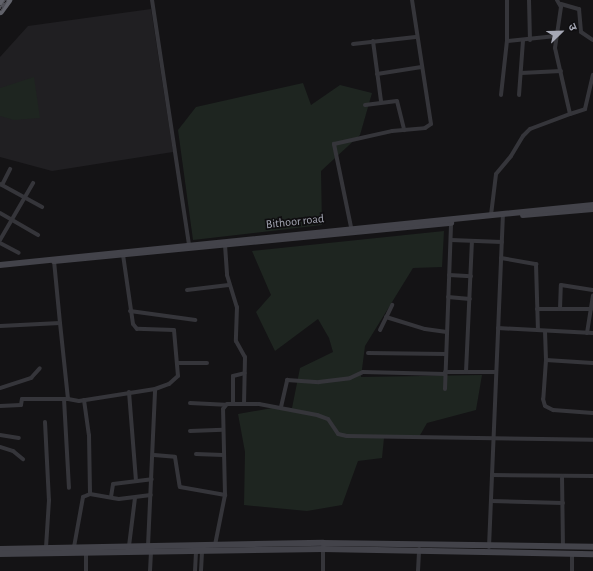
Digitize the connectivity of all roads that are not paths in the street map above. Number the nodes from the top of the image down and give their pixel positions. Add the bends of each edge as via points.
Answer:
1 (8, 0) edge
2 (152, 0) edge
3 (412, 0) edge
4 (507, 0) edge
5 (529, 0) edge
6 (557, 0) edge
7 (561, 4) junction
8 (0, 11) edge
9 (556, 36) junction
10 (416, 37) junction
11 (523, 40) junction
12 (530, 40) junction
13 (593, 40) edge
14 (507, 41) junction
15 (373, 42) junction
16 (353, 44) dead end
17 (421, 67) junction
18 (561, 71) junction
19 (521, 73) junction
20 (377, 74) junction
21 (593, 74) edge
22 (501, 95) dead end
23 (519, 95) dead end
24 (381, 101) junction
25 (365, 105) dead end
26 (570, 114) junction
27 (404, 130) junction
28 (10, 169) dead end
29 (34, 183) dead end
30 (1, 184) edge
31 (25, 198) junction
32 (593, 205) edge
33 (42, 207) dead end
34 (593, 209) edge
35 (0, 213) edge
36 (491, 215) junction
37 (503, 215) junction
38 (12, 220) junction
39 (451, 223) junction
40 (351, 228) junction
41 (38, 235) dead end
42 (451, 240) junction
43 (0, 241) edge
44 (472, 241) junction
45 (502, 242) junction
46 (189, 244) junction
47 (225, 245) junction
48 (19, 253) dead end
49 (123, 255) junction
50 (501, 258) junction
51 (52, 261) junction
52 (0, 265) edge
53 (449, 275) junction
54 (471, 276) junction
55 (229, 285) junction
56 (187, 290) dead end
57 (593, 290) edge
58 (593, 295) edge
59 (448, 297) junction
60 (470, 299) junction
61 (392, 305) dead end
62 (537, 309) junction
63 (560, 309) junction
64 (591, 309) junction
65 (130, 311) junction
66 (386, 317) junction
67 (195, 320) dead end
68 (60, 323) junction
69 (0, 326) edge
70 (498, 328) junction
71 (380, 330) dead end
72 (538, 330) junction
73 (545, 331) junction
74 (447, 332) junction
75 (587, 333) junction
76 (593, 333) edge
77 (368, 353) dead end
78 (446, 354) junction
79 (546, 360) junction
80 (593, 362) edge
81 (178, 363) junction
82 (207, 363) dead end
83 (40, 368) dead end
84 (466, 372) junction
85 (496, 372) junction
86 (245, 373) junction
87 (445, 373) junction
88 (0, 388) edge
89 (155, 389) junction
90 (445, 389) dead end
91 (129, 392) junction
92 (66, 399) junction
93 (84, 400) junction
94 (190, 403) dead end
95 (233, 403) junction
96 (244, 403) junction
97 (225, 405) junction
98 (0, 406) edge
99 (281, 407) junction
100 (593, 413) edge
101 (45, 422) dead end
102 (223, 430) junction
103 (190, 431) dead end
104 (0, 435) edge
105 (19, 438) dead end
106 (494, 439) junction
107 (593, 440) edge
108 (0, 446) edge
109 (196, 454) dead end
110 (154, 455) junction
111 (223, 455) junction
112 (23, 459) dead end
113 (492, 475) junction
114 (562, 476) junction
115 (593, 476) edge
116 (152, 479) junction
117 (136, 482) junction
118 (69, 488) dead end
119 (90, 494) junction
120 (151, 495) junction
121 (225, 495) junction
122 (111, 497) junction
123 (135, 498) junction
124 (491, 501) junction
125 (563, 503) junction
126 (420, 544) junction
127 (199, 545) junction
128 (215, 545) junction
129 (129, 546) junction
130 (323, 546) junction
131 (74, 547) junction
132 (563, 547) junction
133 (593, 547) edge
134 (46, 548) junction
135 (489, 548) junction
136 (0, 549) edge
137 (150, 549) junction
138 (86, 550) junction
139 (419, 551) junction
140 (199, 552) junction
141 (572, 553) junction
142 (0, 554) edge
143 (593, 554) edge
144 (86, 571) edge
145 (150, 571) edge
146 (195, 571) edge
147 (201, 571) edge
148 (323, 571) edge
149 (418, 571) edge
150 (572, 571) edge

1 - 8 highway
2 - 46 street
3 - 10 street
4 - 14 street
5 - 12 street
6 - 7 street
7 - 9 street
7 - 13 street via 579,9 580,32
9 - 12 street
9 - 18 street via 555,48
10 - 15 street
10 - 17 street
11 - 12 street
11 - 14 street
11 - 19 street
14 - 22 street
15 - 16 street
15 - 20 street
17 - 20 street
17 - 27 street via 431,124 425,128
18 - 19 street
18 - 26 street
19 - 23 street
20 - 24 street
21 - 26 street via 585,109
24 - 25 street
24 - 27 street via 397,101
26 - 36 street via 530,129 523,136 496,174
27 - 40 street via 334,144
28 - 30 street
29 - 31 street
30 - 31 street
31 - 33 street
31 - 38 street
32 - 37 street, Bithoor road
34 - 37 street
35 - 38 street
36 - 37 street, Bithoor road
36 - 40 street, Bithoor road
37 - 39 street
37 - 45 street
38 - 41 street
38 - 43 street
39 - 42 street
39 - 47 street
40 - 46 street, Bithoor road
42 - 44 street
42 - 53 street
43 - 48 street
44 - 45 street
44 - 54 street
45 - 50 street
46 - 51 street, Bithoor road
47 - 49 street
47 - 55 street
49 - 51 street
49 - 65 street
50 - 62 street via 536,264
50 - 70 street
51 - 52 street, Bithoor road
51 - 68 street
53 - 54 street
53 - 59 street
54 - 60 street
55 - 56 street
55 - 86 street via 236,303 236,337 244,353
57 - 63 street via 561,284
58 - 64 street
59 - 60 street
59 - 74 street
60 - 84 street
61 - 66 street
62 - 63 street
62 - 72 street
63 - 64 street
64 - 75 street
65 - 67 street
65 - 81 street via 135,328 174,330
66 - 71 street
66 - 74 street via 425,329
68 - 69 street
68 - 92 street
70 - 72 street
70 - 85 street
72 - 73 street
73 - 75 street
73 - 79 street
74 - 78 street
75 - 76 street
77 - 78 street
78 - 87 street
79 - 80 street
79 - 100 street via 543,399 545,406 552,410
81 - 82 street
81 - 89 street via 177,379
83 - 88 street via 31,378
84 - 85 street
84 - 87 street
85 - 106 street
86 - 95 street via 233,376
86 - 96 street
87 - 90 street
87 - 99 street via 363,372 350,378 318,382 287,380
89 - 91 street
89 - 110 street
91 - 93 street
91 - 117 street
92 - 93 street
92 - 98 street via 22,399 21,405
92 - 118 street
93 - 119 street via 89,435
94 - 97 street
95 - 96 street
95 - 97 street
96 - 99 street
97 - 102 street
99 - 106 street via 326,418 341,435
101 - 134 street via 49,500
102 - 103 street
102 - 111 street
104 - 105 street
106 - 107 street
106 - 113 street
108 - 112 street via 13,451
109 - 111 street
110 - 116 street
110 - 121 street via 176,457 180,487
111 - 121 street
113 - 114 street
113 - 124 street
114 - 115 street
114 - 125 street
116 - 117 street
116 - 120 street
117 - 122 street via 112,484
119 - 122 street
119 - 131 street via 83,497
120 - 123 street
120 - 137 street
121 - 128 street
122 - 123 street
123 - 129 street
124 - 125 street
124 - 135 street
125 - 132 street
126 - 130 street
126 - 135 street
126 - 139 street
127 - 128 street
127 - 137 street
127 - 140 street
128 - 130 street
129 - 137 street
129 - 138 street
130 - 139 street
130 - 140 street
130 - 148 street
131 - 134 street
131 - 138 street
132 - 133 street
132 - 135 street
134 - 136 street
135 - 139 street
135 - 141 street
137 - 138 street
137 - 140 street
137 - 145 street
138 - 142 street
138 - 144 street
139 - 149 street
140 - 146 street
140 - 147 street
141 - 143 street
141 - 150 street

